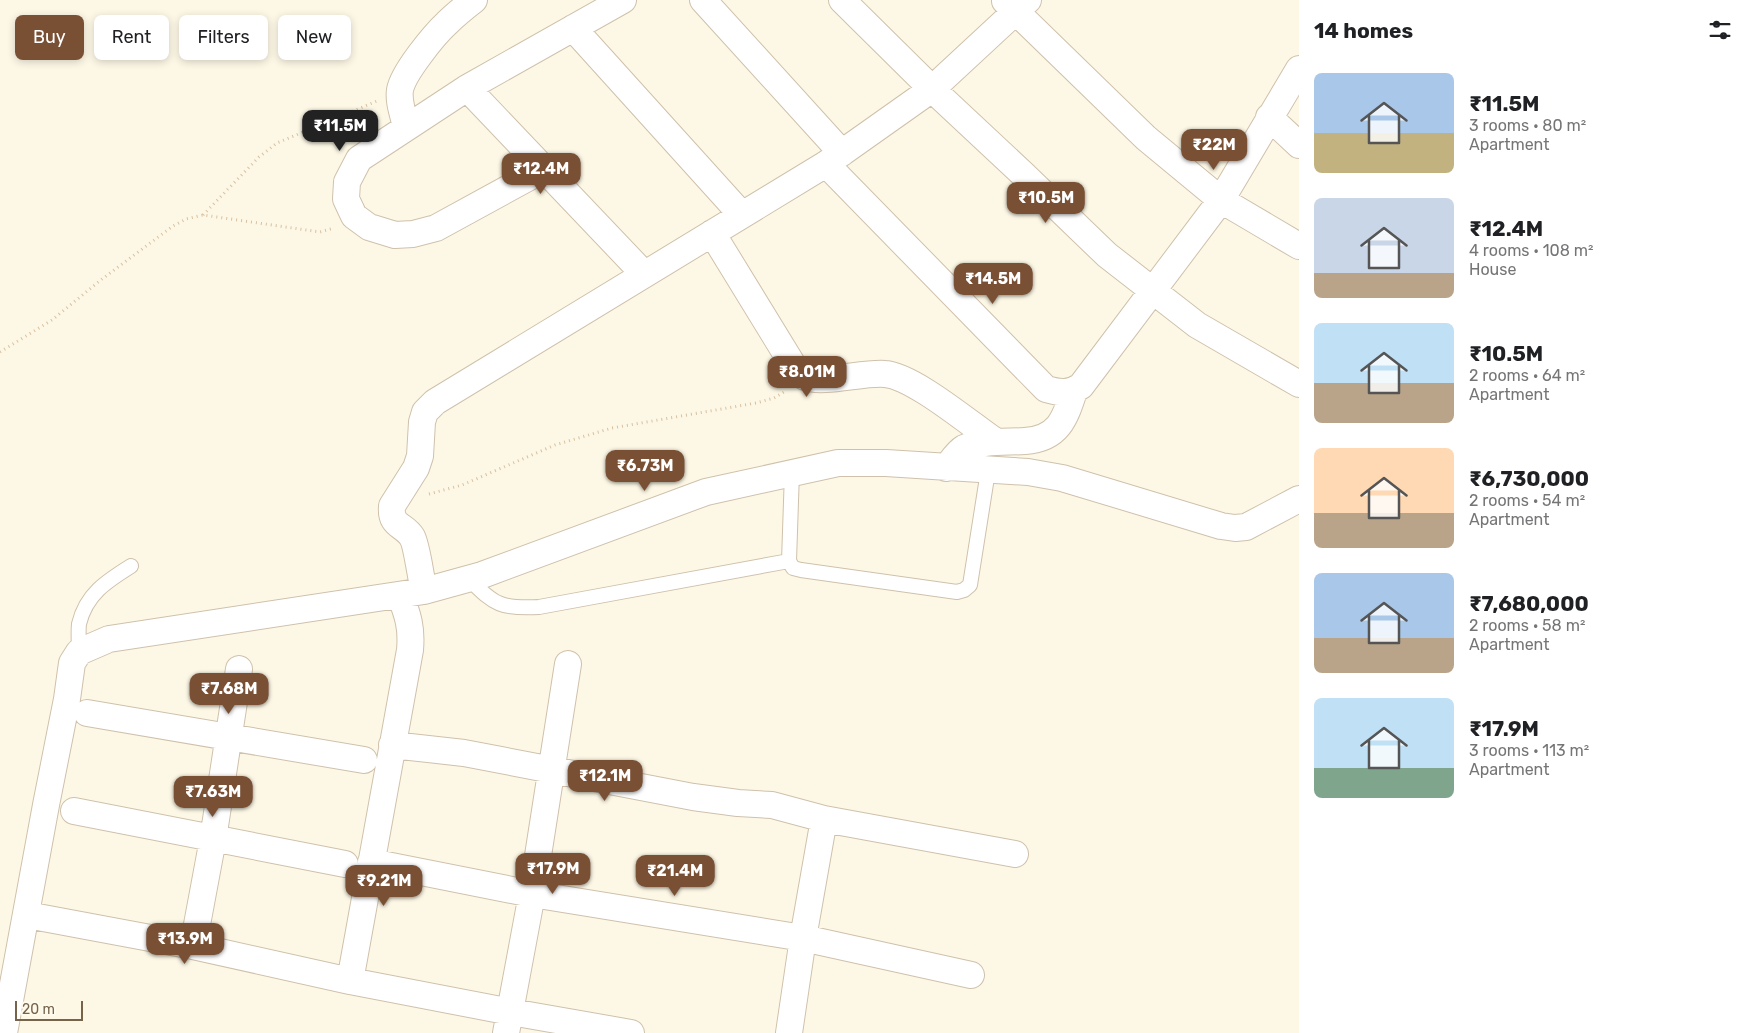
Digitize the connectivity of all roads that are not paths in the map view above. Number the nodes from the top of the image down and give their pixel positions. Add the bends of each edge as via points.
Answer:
1 (474, 0) edge
2 (624, 0) edge
3 (703, 0) edge
4 (842, 0) edge
5 (1016, 4) edge
6 (573, 28) junction
7 (1299, 69) edge
8 (467, 88) junction
9 (932, 89) junction
10 (1269, 117) junction
11 (406, 128) junction
12 (1299, 145) edge
13 (834, 158) junction
14 (544, 169) junction
15 (1221, 200) junction
16 (742, 215) junction
17 (712, 233) junction
18 (1299, 246) edge
19 (644, 274) junction
20 (1153, 291) junction
21 (1299, 384) edge
22 (1074, 391) junction
23 (995, 441) junction
24 (946, 468) junction
25 (988, 471) junction
26 (792, 472) junction
27 (1299, 499) edge
28 (788, 561) junction
29 (131, 566) dead end
30 (468, 579) junction
31 (412, 593) junction
32 (78, 652) junction
33 (568, 664) dead end
34 (239, 669) dead end
35 (87, 713) dead end
36 (229, 736) junction
37 (392, 745) junction
38 (364, 760) dead end
39 (551, 770) junction
40 (74, 811) dead end
41 (824, 818) junction
42 (213, 839) junction
43 (1015, 854) dead end
44 (371, 862) junction
45 (345, 864) dead end
46 (532, 894) junction
47 (27, 915) junction
48 (803, 938) junction
49 (193, 946) junction
50 (971, 975) dead end
51 (350, 981) junction
52 (509, 1023) edge
53 (4, 1033) edge
54 (631, 1033) edge
55 (789, 1033) edge

1 - 11 street via 446,23 403,81 400,91
2 - 6 street
3 - 13 street
4 - 9 street
5 - 9 street
5 - 15 street via 1146,138
6 - 8 street
6 - 16 street
7 - 10 street
8 - 11 street
8 - 14 street
9 - 13 street
9 - 20 street via 1107,255
10 - 12 street
10 - 15 street
11 - 14 street via 359,159 347,182 346,200 354,216 369,227 395,235 436,228
13 - 16 street
13 - 22 street via 1046,389 1061,393
14 - 19 street
15 - 18 street
15 - 20 street
16 - 17 street
17 - 19 street
17 - 23 street via 796,370 804,377 885,374 900,377
19 - 31 street via 435,402 424,412 416,468 392,506 393,519 413,538
20 - 21 street via 1197,325
20 - 22 street
22 - 23 street via 1067,414 1057,428 1044,437 1026,441
23 - 24 street via 962,449
24 - 25 street
24 - 26 street via 838,463
25 - 27 street via 1028,472 1062,478 1235,528 1246,527
25 - 28 lane via 970,585 964,590 957,592 801,570 793,568
26 - 28 lane
26 - 30 street via 706,492
28 - 30 lane via 539,607 499,605
29 - 32 lane via 104,582 88,603 79,625
30 - 31 street
31 - 32 street via 109,638
31 - 37 street via 408,617 410,650
32 - 47 street via 72,663
33 - 39 street
34 - 36 street
35 - 36 street
36 - 38 street
36 - 42 street
37 - 39 street via 464,753
37 - 44 street
39 - 41 street via 693,797 772,805
39 - 46 street
40 - 42 street
41 - 43 street
41 - 48 street
42 - 45 street
42 - 49 street
44 - 46 street
44 - 51 street
46 - 48 street
46 - 52 street
47 - 49 street
47 - 53 street
48 - 50 street
48 - 55 street
49 - 51 street
51 - 52 street
52 - 54 street

